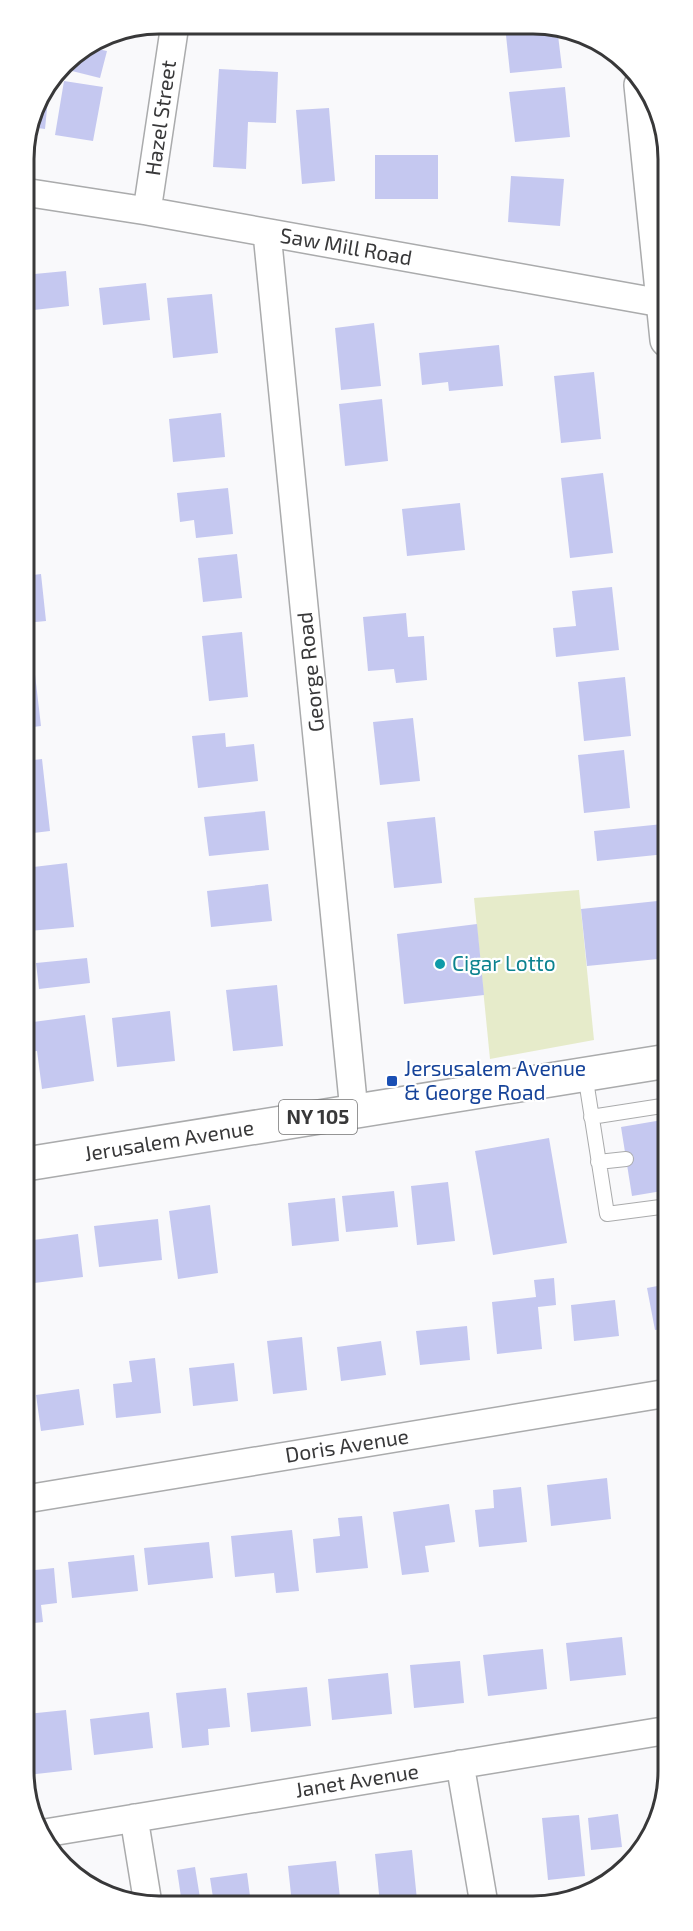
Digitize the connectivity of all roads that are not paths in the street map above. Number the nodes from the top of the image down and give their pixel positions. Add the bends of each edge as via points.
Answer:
1 (172, 35) edge
2 (641, 96) edge
3 (35, 194) edge
4 (147, 211) junction
5 (267, 233) junction
6 (658, 243) edge
7 (658, 303) edge
8 (658, 1063) edge
9 (585, 1074) junction
10 (658, 1106) edge
11 (354, 1111) junction
12 (591, 1116) junction
13 (626, 1159) dead end
14 (598, 1162) junction
15 (34, 1163) edge
16 (658, 1207) edge
17 (658, 1395) edge
18 (34, 1498) edge
19 (658, 1732) edge
20 (460, 1764) junction
21 (134, 1818) junction
22 (50, 1832) edge
23 (147, 1895) edge
24 (483, 1896) edge

1 - 4 street, Hazel Street
2 - 6 main road
3 - 4 street, Saw Mill Road
4 - 5 street, Saw Mill Road
5 - 7 street, Saw Mill Road
5 - 11 street, George Road
8 - 9 main road, Jerusalem Avenue / NY 105
9 - 11 main road, Jerusalem Avenue / NY 105
9 - 12 lane
10 - 12 lane
11 - 15 main road, Jerusalem Avenue / NY 105
12 - 14 lane
13 - 14 lane
14 - 16 lane via 606,1214
17 - 18 street, Doris Avenue
19 - 20 street, Janet Avenue
20 - 21 street, Janet Avenue
20 - 24 street
21 - 22 street, Janet Avenue
21 - 23 street

